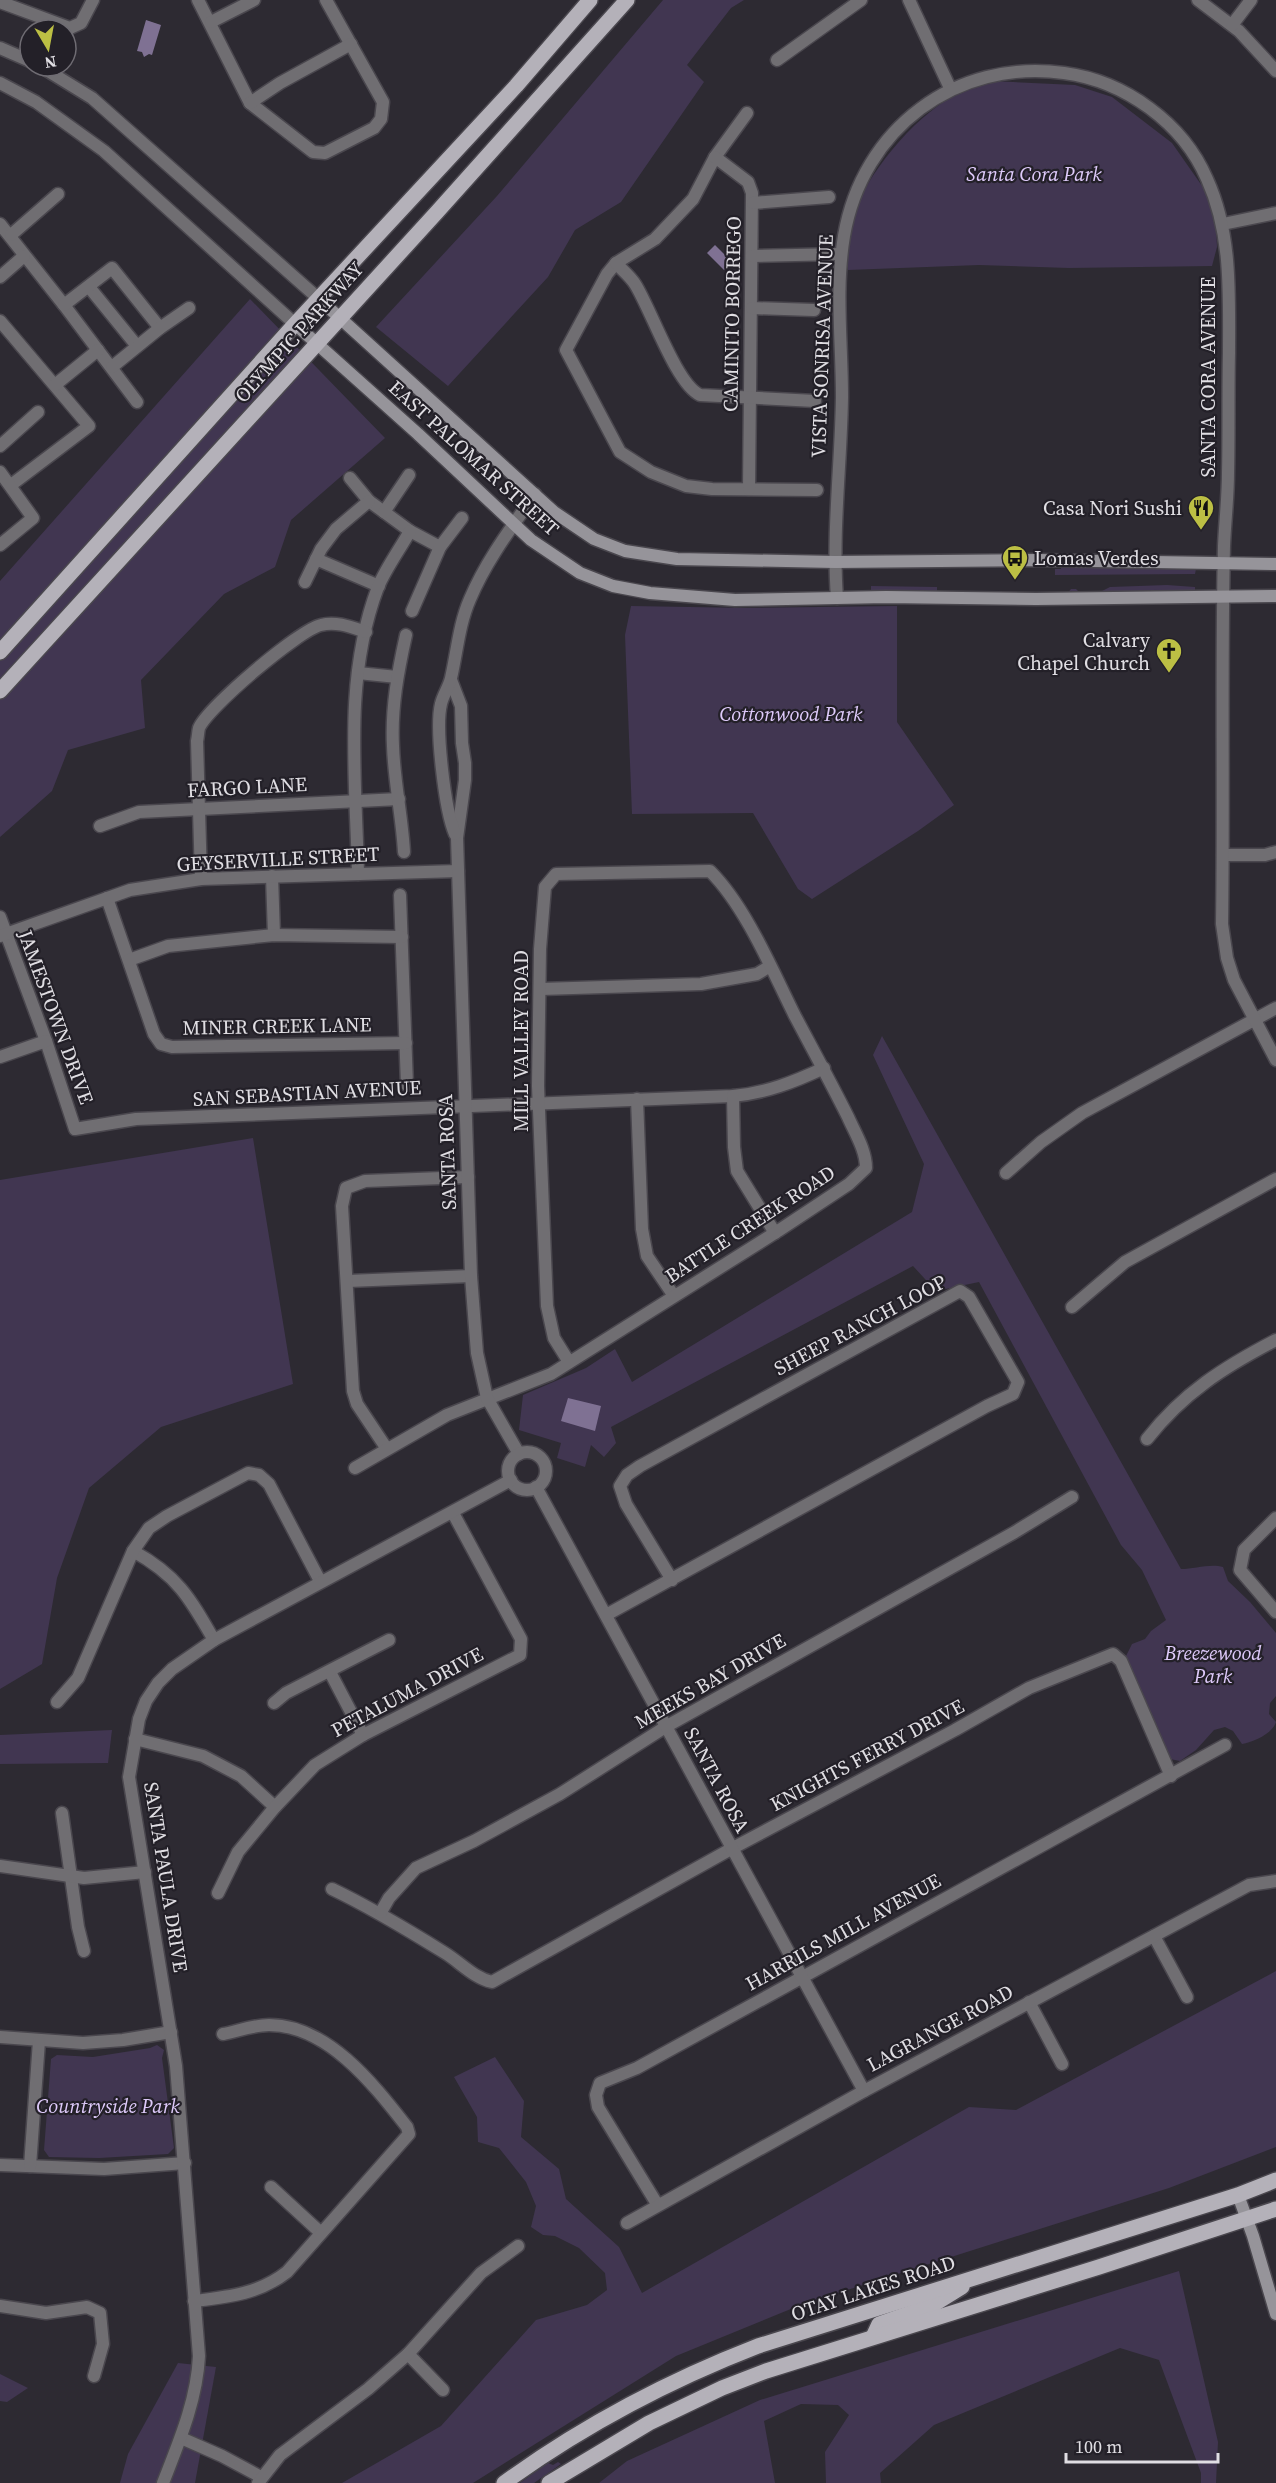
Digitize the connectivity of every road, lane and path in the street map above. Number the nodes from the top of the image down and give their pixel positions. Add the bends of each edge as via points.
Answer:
1 (93, 0) edge
2 (198, 0) edge
3 (254, 0) edge
4 (326, 0) edge
5 (590, 0) edge
6 (627, 0) edge
7 (861, 0) edge
8 (909, 0) edge
9 (1198, 0) edge
10 (1251, 0) edge
11 (0, 1) edge
12 (211, 22) junction
13 (1232, 25) junction
14 (351, 44) junction
15 (0, 48) edge
16 (18, 56) edge
17 (777, 60) dead end
18 (1276, 71) edge
19 (60, 78) edge
20 (0, 83) edge
21 (950, 88) junction
22 (250, 104) junction
23 (747, 112) dead end
24 (912, 116) joint
25 (715, 157) junction
26 (58, 194) dead end
27 (828, 198) dead end
28 (753, 203) junction
29 (1276, 213) edge
30 (0, 224) edge
31 (1223, 224) junction
32 (11, 235) junction
33 (841, 254) junction
34 (24, 256) junction
35 (752, 256) junction
36 (616, 263) junction
37 (0, 277) edge
38 (89, 287) junction
39 (319, 299) junction
40 (64, 304) junction
41 (189, 308) dead end
42 (752, 308) junction
43 (814, 310) dead end
44 (341, 318) junction
45 (0, 321) edge
46 (295, 324) junction
47 (160, 327) junction
48 (316, 343) junction
49 (137, 346) junction
50 (98, 350) junction
51 (112, 367) junction
52 (55, 385) junction
53 (751, 399) junction
54 (814, 401) dead end
55 (137, 402) dead end
56 (38, 412) dead end
57 (0, 446) edge
58 (0, 472) edge
59 (409, 475) dead end
60 (350, 478) dead end
61 (11, 485) junction
62 (749, 489) junction
63 (816, 490) dead end
64 (535, 495) junction
65 (369, 501) junction
66 (384, 512) junction
67 (462, 518) dead end
68 (513, 524) junction
69 (410, 531) junction
70 (0, 545) edge
71 (440, 547) junction
72 (316, 559) junction
73 (835, 562) junction
74 (1224, 563) junction
75 (1276, 564) edge
76 (305, 582) dead end
77 (379, 586) junction
78 (1276, 596) edge
79 (1223, 597) junction
80 (837, 598) junction
81 (412, 611) dead end
82 (366, 632) junction
83 (406, 635) dead end
84 (0, 652) edge
85 (358, 673) junction
86 (397, 677) junction
87 (451, 680) junction
88 (0, 691) edge
89 (399, 799) junction
90 (356, 801) junction
91 (200, 808) junction
92 (99, 826) dead end
93 (457, 838) junction
94 (404, 852) dead end
95 (1276, 852) edge
96 (1223, 855) junction
97 (458, 871) junction
98 (710, 871) joint
99 (358, 874) junction
100 (272, 876) junction
101 (201, 879) junction
102 (400, 895) dead end
103 (107, 898) junction
104 (0, 917) edge
105 (3, 935) edge
106 (274, 935) junction
107 (402, 938) junction
108 (129, 960) junction
109 (770, 966) junction
110 (541, 989) junction
111 (1276, 1008) edge
112 (1254, 1020) junction
113 (46, 1041) junction
114 (406, 1043) junction
115 (0, 1057) edge
116 (1276, 1060) edge
117 (824, 1068) junction
118 (407, 1085) dead end
119 (733, 1096) junction
120 (637, 1100) junction
121 (538, 1104) junction
122 (465, 1106) junction
123 (75, 1129) joint
124 (1006, 1173) dead end
125 (468, 1177) junction
126 (1276, 1179) edge
127 (775, 1233) junction
128 (471, 1276) junction
129 (348, 1281) junction
130 (674, 1296) junction
131 (1072, 1307) dead end
132 (1276, 1340) edge
133 (569, 1362) junction
134 (487, 1398) junction
135 (1147, 1439) dead end
136 (387, 1449) junction
137 (519, 1454) junction
138 (355, 1468) dead end
139 (511, 1480) junction
140 (536, 1487) junction
141 (1072, 1497) dead end
142 (453, 1513) junction
143 (1276, 1518) edge
144 (133, 1551) junction
145 (672, 1580) junction
146 (320, 1581) junction
147 (1276, 1612) edge
148 (606, 1615) junction
149 (214, 1640) junction
150 (389, 1640) dead end
151 (330, 1672) junction
152 (57, 1702) dead end
153 (274, 1703) dead end
154 (667, 1726) junction
155 (363, 1735) junction
156 (135, 1739) junction
157 (1225, 1745) dead end
158 (1171, 1776) junction
159 (275, 1807) junction
160 (62, 1813) dead end
161 (731, 1849) junction
162 (0, 1866) edge
163 (145, 1872) junction
164 (71, 1876) junction
165 (1276, 1881) edge
166 (333, 1889) dead end
167 (218, 1893) dead end
168 (381, 1912) junction
169 (1154, 1936) junction
170 (84, 1951) dead end
171 (801, 1977) junction
172 (1187, 1997) dead end
173 (1029, 2002) junction
174 (171, 2032) junction
175 (223, 2034) dead end
176 (0, 2037) edge
177 (39, 2041) junction
178 (1062, 2064) dead end
179 (864, 2091) junction
180 (185, 2163) junction
181 (0, 2165) edge
182 (30, 2166) junction
183 (1276, 2180) edge
184 (271, 2187) dead end
185 (1238, 2195) junction
186 (657, 2204) junction
187 (1276, 2209) edge
188 (1247, 2220) junction
189 (627, 2223) dead end
190 (321, 2233) junction
191 (518, 2246) dead end
192 (977, 2277) junction
193 (194, 2301) junction
194 (0, 2306) edge
195 (1276, 2314) edge
196 (873, 2337) junction
197 (408, 2354) junction
198 (94, 2376) dead end
199 (443, 2390) dead end
200 (181, 2438) junction
201 (259, 2480) edge
202 (163, 2483) edge
203 (504, 2483) edge
204 (549, 2483) edge

1 - 11 street via 81,23 70,28
2 - 12 street
3 - 12 street
4 - 14 street
5 - 39 main road, OLYMPIC PARKWAY
6 - 44 main road, OLYMPIC PARKWAY
7 - 17 street
8 - 21 street
9 - 13 street
10 - 13 street
12 - 22 street
13 - 18 street
14 - 22 street
14 - 22 street via 383,102 381,119 374,128 325,153 313,152
15 - 16 street
19 - 39 street, EAST PALOMAR STREET via 92,98
20 - 46 street, EAST PALOMAR STREET via 43,107 104,151
21 - 24 street, SANTA CORA AVENUE
21 - 31 street, SANTA CORA AVENUE via 997,75 1034,71 1082,76 1120,90 1155,112 1187,146 1205,174
23 - 25 street
24 - 33 street, VISTA SONRISA AVENUE via 888,139 861,180 850,209
25 - 28 street, CAMINITO BORREGO via 748,182
25 - 36 street via 693,199 655,239
26 - 32 street
27 - 28 street
28 - 35 street, CAMINITO BORREGO
29 - 31 street
30 - 32 street
31 - 74 street, SANTA CORA AVENUE via 1229,294
32 - 34 street
33 - 35 street
33 - 73 street, VISTA SONRISA AVENUE via 842,399
34 - 37 street
34 - 40 street
35 - 42 street, CAMINITO BORREGO
36 - 53 street via 634,282 689,387 700,395
36 - 62 street via 566,350 620,452 651,472 686,486
38 - 40 street
38 - 47 street via 112,268
38 - 49 street
39 - 44 main road, EAST PALOMAR STREET
39 - 46 main road, OLYMPIC PARKWAY
40 - 50 street
41 - 47 street
42 - 43 street
42 - 53 street, CAMINITO BORREGO
44 - 48 main road, OLYMPIC PARKWAY
44 - 64 main road, EAST PALOMAR STREET
45 - 52 street
46 - 48 main road, EAST PALOMAR STREET
46 - 84 main road, OLYMPIC PARKWAY
47 - 49 street
48 - 68 main road, EAST PALOMAR STREET
48 - 88 main road, OLYMPIC PARKWAY
49 - 51 street
50 - 51 street
50 - 52 street
51 - 55 street
52 - 61 street via 90,426
53 - 54 street
53 - 62 street, CAMINITO BORREGO
56 - 57 street
58 - 61 street
59 - 66 street
60 - 65 street
61 - 70 street via 33,518
62 - 63 street
64 - 68 street, SANTA ROSA
64 - 73 main road, EAST PALOMAR STREET via 594,539 624,551 677,559
65 - 66 street
65 - 72 street via 336,529
66 - 69 street
67 - 71 street
68 - 80 main road, EAST PALOMAR STREET via 580,573 613,586 735,600
68 - 87 street, SANTA ROSA via 469,600
69 - 71 street
69 - 77 street
71 - 81 street
72 - 76 street
72 - 77 street
73 - 74 main road, EAST PALOMAR STREET
73 - 80 street, VISTA SONRISA AVENUE
74 - 75 main road, EAST PALOMAR STREET
74 - 79 street, SANTA CORA AVENUE
77 - 82 street
78 - 79 main road, EAST PALOMAR STREET
79 - 80 main road, EAST PALOMAR STREET
79 - 96 street, SANTA CORA AVENUE
82 - 85 street
82 - 91 street via 339,624 313,627 212,710 197,741
83 - 86 street
85 - 86 street
85 - 90 street via 352,721
86 - 89 street via 393,744
87 - 93 street, SANTA ROSA via 461,706 465,763
87 - 93 street, SANTA ROSA via 441,704 440,738 448,811
89 - 90 street, FARGO LANE
89 - 94 street
90 - 91 street, FARGO LANE
90 - 99 street
91 - 92 street, FARGO LANE via 139,812
91 - 101 street
93 - 97 street, SANTA ROSA
95 - 96 street
96 - 112 street, SANTA CORA AVENUE via 1222,924 1227,958
97 - 99 street, GEYSERVILLE STREET
97 - 122 street, SANTA ROSA
98 - 109 street, BATTLE CREEK ROAD via 724,885
98 - 110 street, MILL VALLEY ROAD via 556,874 545,887
99 - 100 street, GEYSERVILLE STREET
100 - 101 street, GEYSERVILLE STREET
100 - 106 street
101 - 103 street, GEYSERVILLE STREET via 130,890
102 - 107 street
103 - 105 street, GEYSERVILLE STREET
103 - 108 street, MINER CREEK LANE
104 - 105 street, JAMESTOWN DRIVE
105 - 113 street, JAMESTOWN DRIVE
106 - 107 street
106 - 108 street via 168,946
107 - 114 street
108 - 114 street, MINER CREEK LANE via 161,1044 172,1047
109 - 110 street via 757,974 700,984
109 - 117 street, BATTLE CREEK ROAD
110 - 121 street, MILL VALLEY ROAD
111 - 112 street
112 - 116 street, SANTA CORA AVENUE
112 - 124 street via 1082,1113
113 - 115 street
113 - 123 street, JAMESTOWN DRIVE
114 - 118 street
117 - 119 street, SAN SEBASTIAN AVENUE via 777,1088
117 - 127 street, BATTLE CREEK ROAD via 857,1136 866,1168 849,1184
119 - 120 street, SAN SEBASTIAN AVENUE
119 - 127 street via 737,1171
120 - 121 street, SAN SEBASTIAN AVENUE
120 - 130 street via 643,1238 647,1256
121 - 122 street, SAN SEBASTIAN AVENUE
121 - 133 street, MILL VALLEY ROAD via 547,1306 554,1338
122 - 123 street, SAN SEBASTIAN AVENUE via 136,1119
122 - 125 street, SANTA ROSA
125 - 128 street, SANTA ROSA
125 - 129 street via 365,1181 346,1188 342,1206
126 - 131 street via 1125,1262
127 - 130 street, BATTLE CREEK ROAD
128 - 129 street
128 - 134 street, SANTA ROSA via 477,1353
129 - 136 street via 353,1391 357,1404
130 - 133 street, BATTLE CREEK ROAD
132 - 135 street via 1227,1366 1183,1398
133 - 134 street, BATTLE CREEK ROAD via 530,1383
134 - 136 street, BATTLE CREEK ROAD via 447,1415
134 - 137 street, SANTA ROSA
136 - 138 street, BATTLE CREEK ROAD
137 - 139 street via 508,1468
137 - 140 street via 536,1455 544,1463 545,1474
139 - 140 street via 525,1490
139 - 142 street, SANTA PAULA DRIVE
140 - 148 street, SANTA ROSA
141 - 154 street, MEEKS BAY DRIVE
142 - 146 street, SANTA PAULA DRIVE
142 - 155 street, PETALUMA DRIVE via 521,1640 520,1655
143 - 147 street via 1244,1550 1240,1570
144 - 146 street via 149,1528 248,1473 260,1475 269,1484
144 - 149 street via 169,1574 184,1590
144 - 152 street via 78,1678
145 - 145 street, SHEEP RANCH LOOP via 1013,1394 1018,1382 969,1297 960,1291 627,1475 620,1486 626,1504
145 - 148 street, SHEEP RANCH LOOP
146 - 149 street, SANTA PAULA DRIVE
148 - 154 street, SANTA ROSA
149 - 156 street, SANTA PAULA DRIVE via 158,1683 146,1701
150 - 151 street
151 - 153 street
151 - 155 street
154 - 161 street, SANTA ROSA
154 - 168 street, MEEKS BAY DRIVE via 560,1794 416,1868
155 - 159 street, PETALUMA DRIVE via 315,1765
156 - 159 street via 203,1756 241,1776
156 - 163 street, SANTA PAULA DRIVE via 129,1777
157 - 158 street, HARRILS MILL AVENUE
158 - 161 street, KNIGHTS FERRY DRIVE via 1121,1661 1113,1654 1029,1688
158 - 171 street, HARRILS MILL AVENUE
159 - 167 street, PETALUMA DRIVE via 238,1852
160 - 164 street
161 - 168 street, KNIGHTS FERRY DRIVE via 492,1982 480,1979
161 - 171 street, SANTA ROSA
162 - 164 street
163 - 164 street via 102,1878
163 - 174 street, SANTA PAULA DRIVE
164 - 170 street
165 - 169 street, LAGRANGE ROAD via 1248,1885
166 - 168 street
169 - 172 street
169 - 173 street, LAGRANGE ROAD
171 - 179 street, SANTA ROSA
171 - 186 street, HARRILS MILL AVENUE via 637,2068 600,2083 598,2107
173 - 178 street
173 - 179 street, LAGRANGE ROAD
174 - 177 street via 82,2043
174 - 180 street, SANTA PAULA DRIVE
175 - 190 street via 268,2025 296,2029 330,2044 407,2127 405,2141
176 - 177 street
177 - 182 street
179 - 186 street, LAGRANGE ROAD
180 - 182 street via 104,2169
180 - 193 street, SANTA PAULA DRIVE
181 - 182 street
183 - 185 main road, OTAY LAKES ROAD
184 - 190 street
185 - 188 main road
185 - 192 main road, OTAY LAKES ROAD
186 - 189 street, LAGRANGE ROAD
187 - 188 main road
188 - 195 main road
188 - 196 main road
190 - 193 street via 294,2266 270,2285 242,2295
191 - 197 street via 481,2273
192 - 196 main road via 933,2305 879,2324
192 - 203 main road, OTAY LAKES ROAD via 713,2363 612,2412
193 - 200 street, SANTA PAULA DRIVE via 198,2380
194 - 198 street via 46,2313 87,2307 100,2313 103,2344
196 - 204 main road via 722,2388 649,2423
197 - 199 street
197 - 201 street via 294,2443
200 - 201 street via 222,2456
200 - 202 street, SANTA PAULA DRIVE

